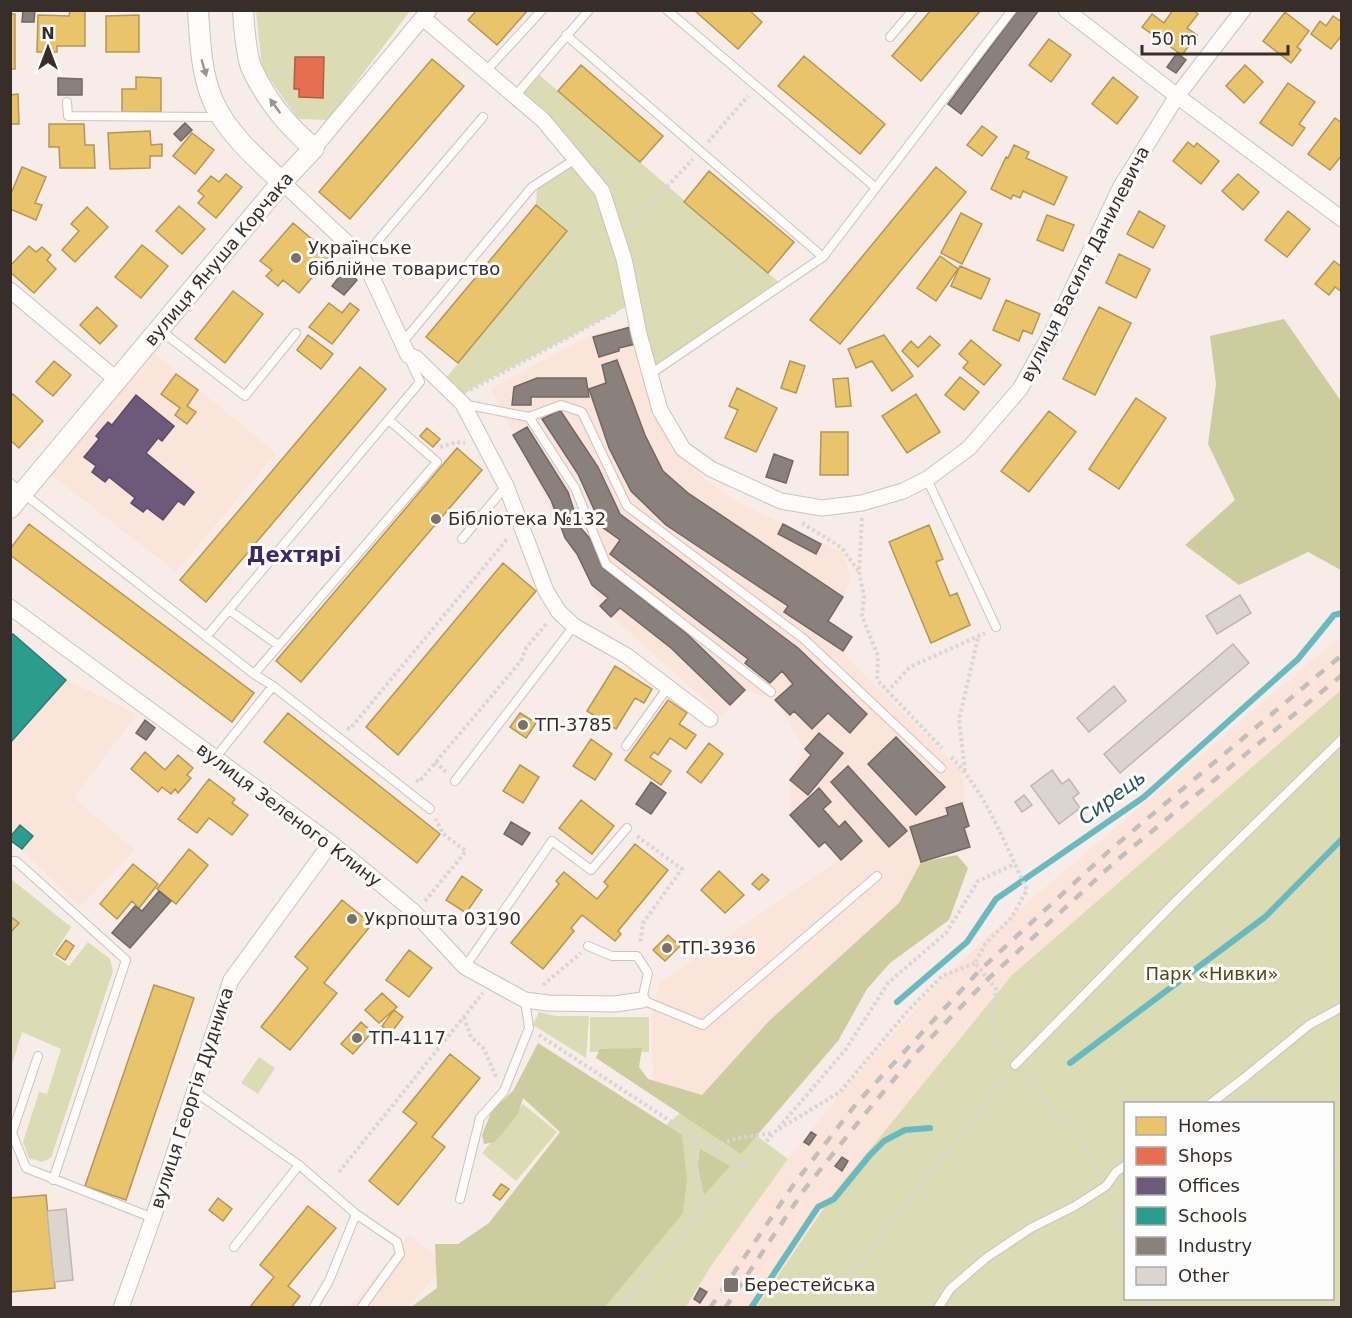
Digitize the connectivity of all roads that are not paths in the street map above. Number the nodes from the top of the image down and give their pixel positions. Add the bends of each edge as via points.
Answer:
1 (198, 10) edge
2 (243, 10) edge
3 (542, 10) edge
4 (589, 10) edge
5 (667, 10) edge
6 (914, 10) edge
7 (1012, 10) edge
8 (1066, 10) edge
9 (1243, 10) edge
10 (426, 14) edge
11 (566, 35) junction
12 (890, 37) dead end
13 (486, 71) junction
14 (515, 96) junction
15 (1177, 96) junction
16 (67, 102) dead end
17 (222, 117) junction
18 (483, 117) dead end
19 (314, 148) junction
20 (577, 158) junction
21 (282, 182) junction
22 (874, 188) junction
23 (1341, 219) edge
24 (823, 257) junction
25 (363, 258) junction
26 (10, 290) edge
27 (159, 330) junction
28 (296, 333) dead end
29 (405, 349) junction
30 (649, 375) junction
31 (117, 380) junction
32 (461, 402) junction
33 (529, 417) junction
34 (389, 420) junction
35 (927, 479) junction
36 (506, 486) junction
37 (14, 495) edge
38 (462, 539) dead end
39 (10, 607) edge
40 (229, 610) junction
41 (574, 626) junction
42 (996, 627) road end
43 (206, 637) junction
44 (278, 645) junction
45 (254, 674) junction
46 (273, 686) junction
47 (668, 687) junction
48 (771, 692) dead end
49 (710, 719) dead end
50 (1341, 739) edge
51 (626, 746) dead end
52 (215, 758) junction
53 (941, 768) dead end
54 (455, 781) dead end
55 (430, 809) dead end
56 (627, 828) road end
57 (331, 843) junction
58 (10, 861) edge
59 (877, 876) dead end
60 (588, 946) road end
61 (465, 967) junction
62 (525, 1000) junction
63 (642, 1000) junction
64 (1341, 1007) edge
65 (38, 1056) dead end
66 (1015, 1065) road end
67 (194, 1091) junction
68 (1212, 1102) edge
69 (299, 1166) junction
70 (1124, 1166) edge
71 (53, 1180) junction
72 (460, 1199) dead end
73 (356, 1214) junction
74 (153, 1218) junction
75 (234, 1247) dead end
76 (122, 1308) edge
77 (313, 1308) edge
78 (361, 1308) edge
79 (938, 1308) edge

1 -> 17 street via 201,59 213,101
19 -> 2 street via 295,132 271,101 250,65
3 - 13 lane
4 - 11 lane
5 - 22 lane
6 - 12 lane
7 - 22 lane
8 - 15 street
9 - 15 street, вулиця Василя Данилевича
10 - 13 street, вулиця Василя Данилевича
10 - 19 street, вулиця Януша Корчака
11 - 14 lane
11 - 24 lane
13 - 14 street, вулиця Василя Данилевича
14 - 20 street, вулиця Василя Данилевича
15 - 23 street
15 - 35 street, вулиця Василя Данилевича via 1120,188 1054,328 1020,389 969,448
16 - 17 lane via 68,116
17 - 21 street
18 - 25 lane
19 - 21 street, вулиця Януша Корчака
20 - 29 lane via 532,186
20 - 30 street, вулиця Василя Данилевича via 602,191 624,259
21 - 25 street
21 - 27 street, вулиця Януша Корчака
22 - 24 lane
24 - 30 lane
25 - 29 street
26 - 31 street
27 - 28 lane via 244,396
27 - 31 street, вулиця Януша Корчака
29 - 32 street
29 - 34 lane via 420,382
30 - 35 street, вулиця Василя Данилевича via 660,410 683,449 711,469 781,501 822,508 862,503
31 - 37 street, вулиця Януша Корчака
32 - 33 lane
32 - 36 street
33 - 48 lane via 575,488 606,564
33 - 53 lane via 561,405 582,412 627,506 804,639
34 - 40 lane
34 - 44 lane via 437,462
35 - 42 lane
36 - 38 lane
36 - 41 street via 546,591
37 - 43 lane
39 - 52 street, вулиця Зеленого Клину
40 - 43 lane
40 - 44 lane
41 - 47 street via 627,656
41 - 54 lane
43 - 45 lane
44 - 45 lane
45 - 46 lane
46 - 52 lane
46 - 55 lane
47 - 49 street
47 - 51 lane
50 - 66 lane
52 - 57 street, вулиця Зеленого Клину
56 - 61 lane via 591,870 552,841
57 - 61 street, вулиця Зеленого Клину via 413,910
57 - 67 street, вулиця Георгія Дудника via 231,980
58 - 71 lane via 16,861 126,960
59 - 63 lane via 703,1025
60 - 63 lane via 612,956 637,956 648,973
61 - 62 street, вулиця Зеленого Клину
62 - 63 street, вулиця Зеленого Клину via 615,1004
62 - 72 lane via 529,1029 504,1091 480,1118
64 - 68 lane via 1309,1025
65 - 71 lane via 12,1132 26,1168
67 - 69 lane
67 - 74 street, вулиця Георгія Дудника
69 - 73 lane
69 - 75 lane
70 - 79 lane via 1106,1185 1075,1206 1031,1228 986,1258 950,1288
71 - 74 lane
73 - 77 lane via 329,1281
73 - 78 lane via 397,1242 400,1254
74 - 76 street, вулиця Георгія Дудника

